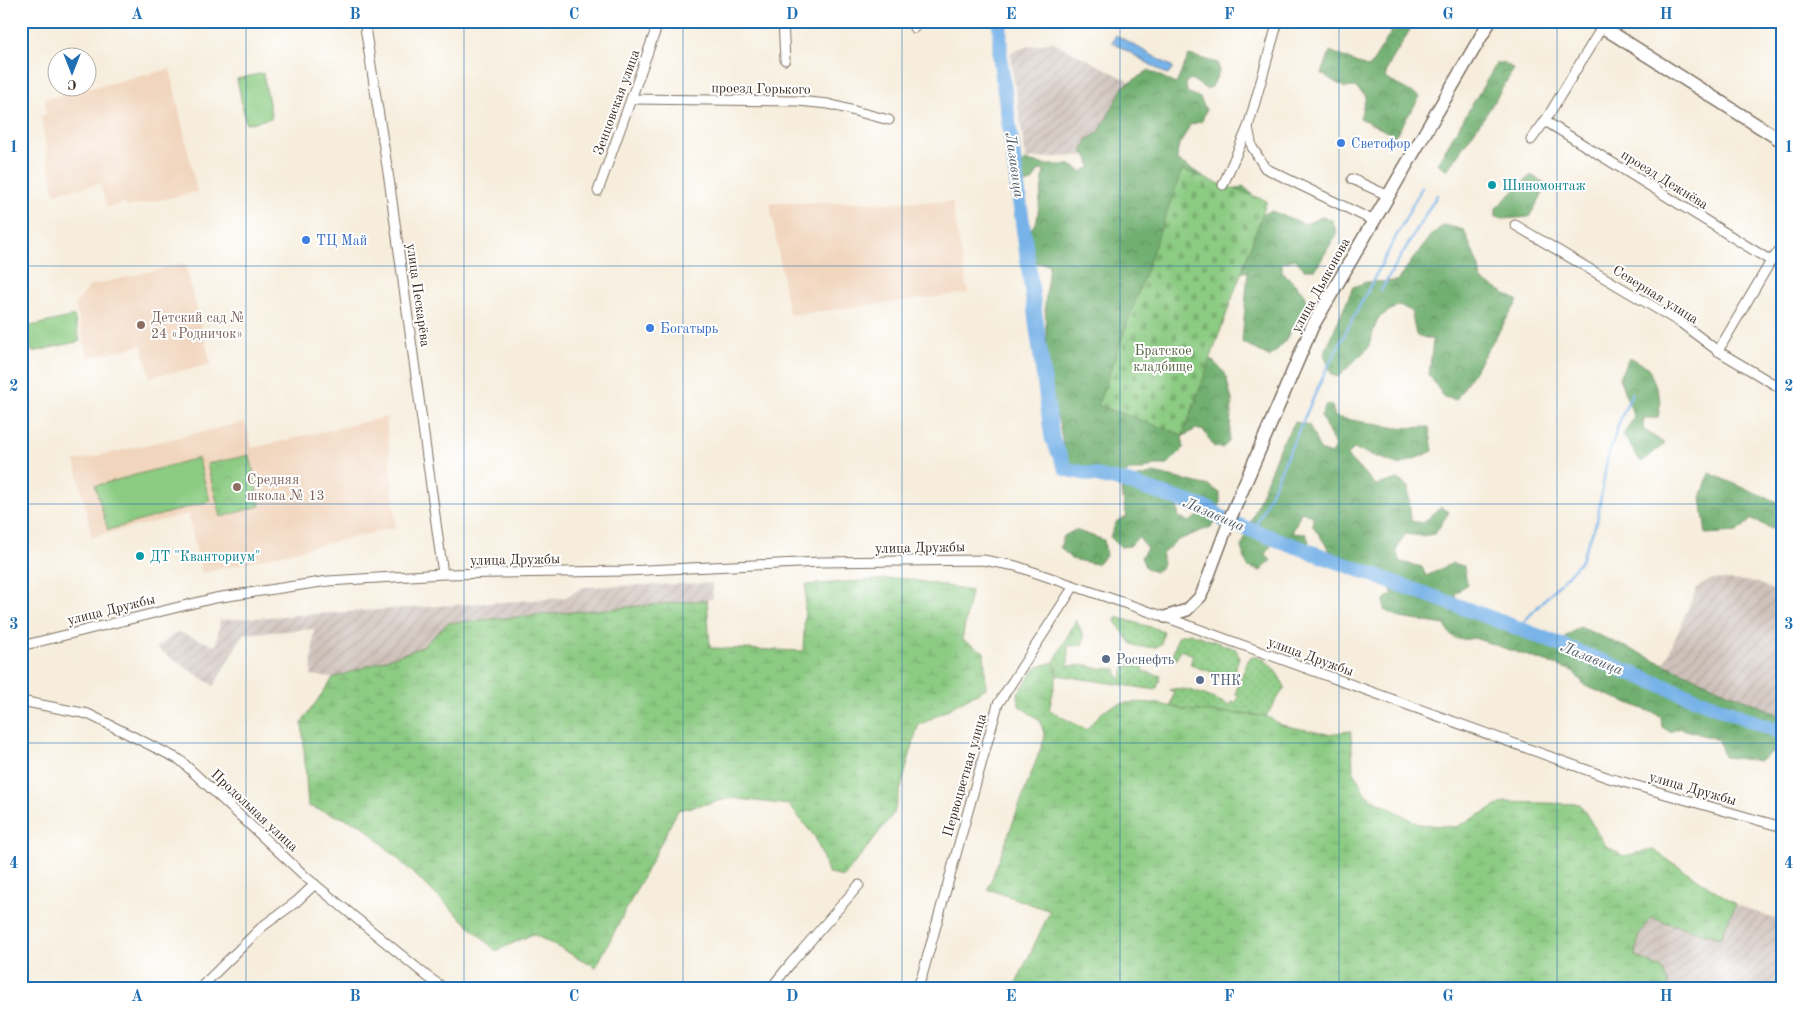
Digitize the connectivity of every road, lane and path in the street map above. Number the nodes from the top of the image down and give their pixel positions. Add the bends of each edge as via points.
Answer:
1 (364, 21) edge
2 (660, 21) edge
3 (783, 21) edge
4 (1278, 21) edge
5 (1490, 21) edge
6 (1598, 24) edge
7 (785, 60) dead end
8 (631, 99) junction
9 (889, 120) dead end
10 (1545, 121) junction
11 (1248, 127) junction
12 (1531, 140) dead end
13 (1782, 141) edge
14 (1352, 179) dead end
15 (1223, 185) dead end
16 (598, 191) dead end
17 (1388, 196) junction
18 (1374, 221) junction
19 (1515, 225) dead end
20 (1782, 246) edge
21 (1771, 261) junction
22 (1718, 351) junction
23 (1782, 389) edge
24 (1232, 516) joint
25 (443, 574) junction
26 (1074, 586) junction
27 (1165, 617) junction
28 (21, 646) edge
29 (21, 701) edge
30 (1782, 827) edge
31 (316, 884) junction
32 (859, 885) dead end
33 (200, 988) edge
34 (444, 988) edge
35 (771, 988) edge
36 (917, 988) edge

1 - 25 street, улица Пескарёва
2 - 8 street, Зенцовская улица
3 - 7 street
4 - 11 street
5 - 17 main road, улица Дьяконова
6 - 10 street
6 - 13 main road
8 - 9 street, проезд Горького via 798,101 828,104
8 - 16 street, Зенцовская улица
10 - 12 street
10 - 21 street, проезд Дежнёва
11 - 15 street
11 - 18 street via 1252,147 1265,168
14 - 17 street
17 - 18 main road, улица Дьяконова
18 - 24 main road, улица Дьяконова via 1312,327
19 - 22 street, Северная улица via 1681,323
20 - 21 street
21 - 22 street
22 - 23 street, Северная улица
24 - 27 street, улица Дьяконова via 1201,596 1187,610
25 - 26 street, улица Дружбы via 982,560 1016,566
25 - 28 street, улица Дружбы via 328,581 216,598
26 - 27 street, улица Дружбы
26 - 36 street, Первоцветная улица via 998,704
27 - 30 street, улица Дружбы via 1609,778
29 - 31 street, Продольная улица via 88,714 180,760
31 - 33 street via 263,926
31 - 34 street, Продольная улица
32 - 35 street

